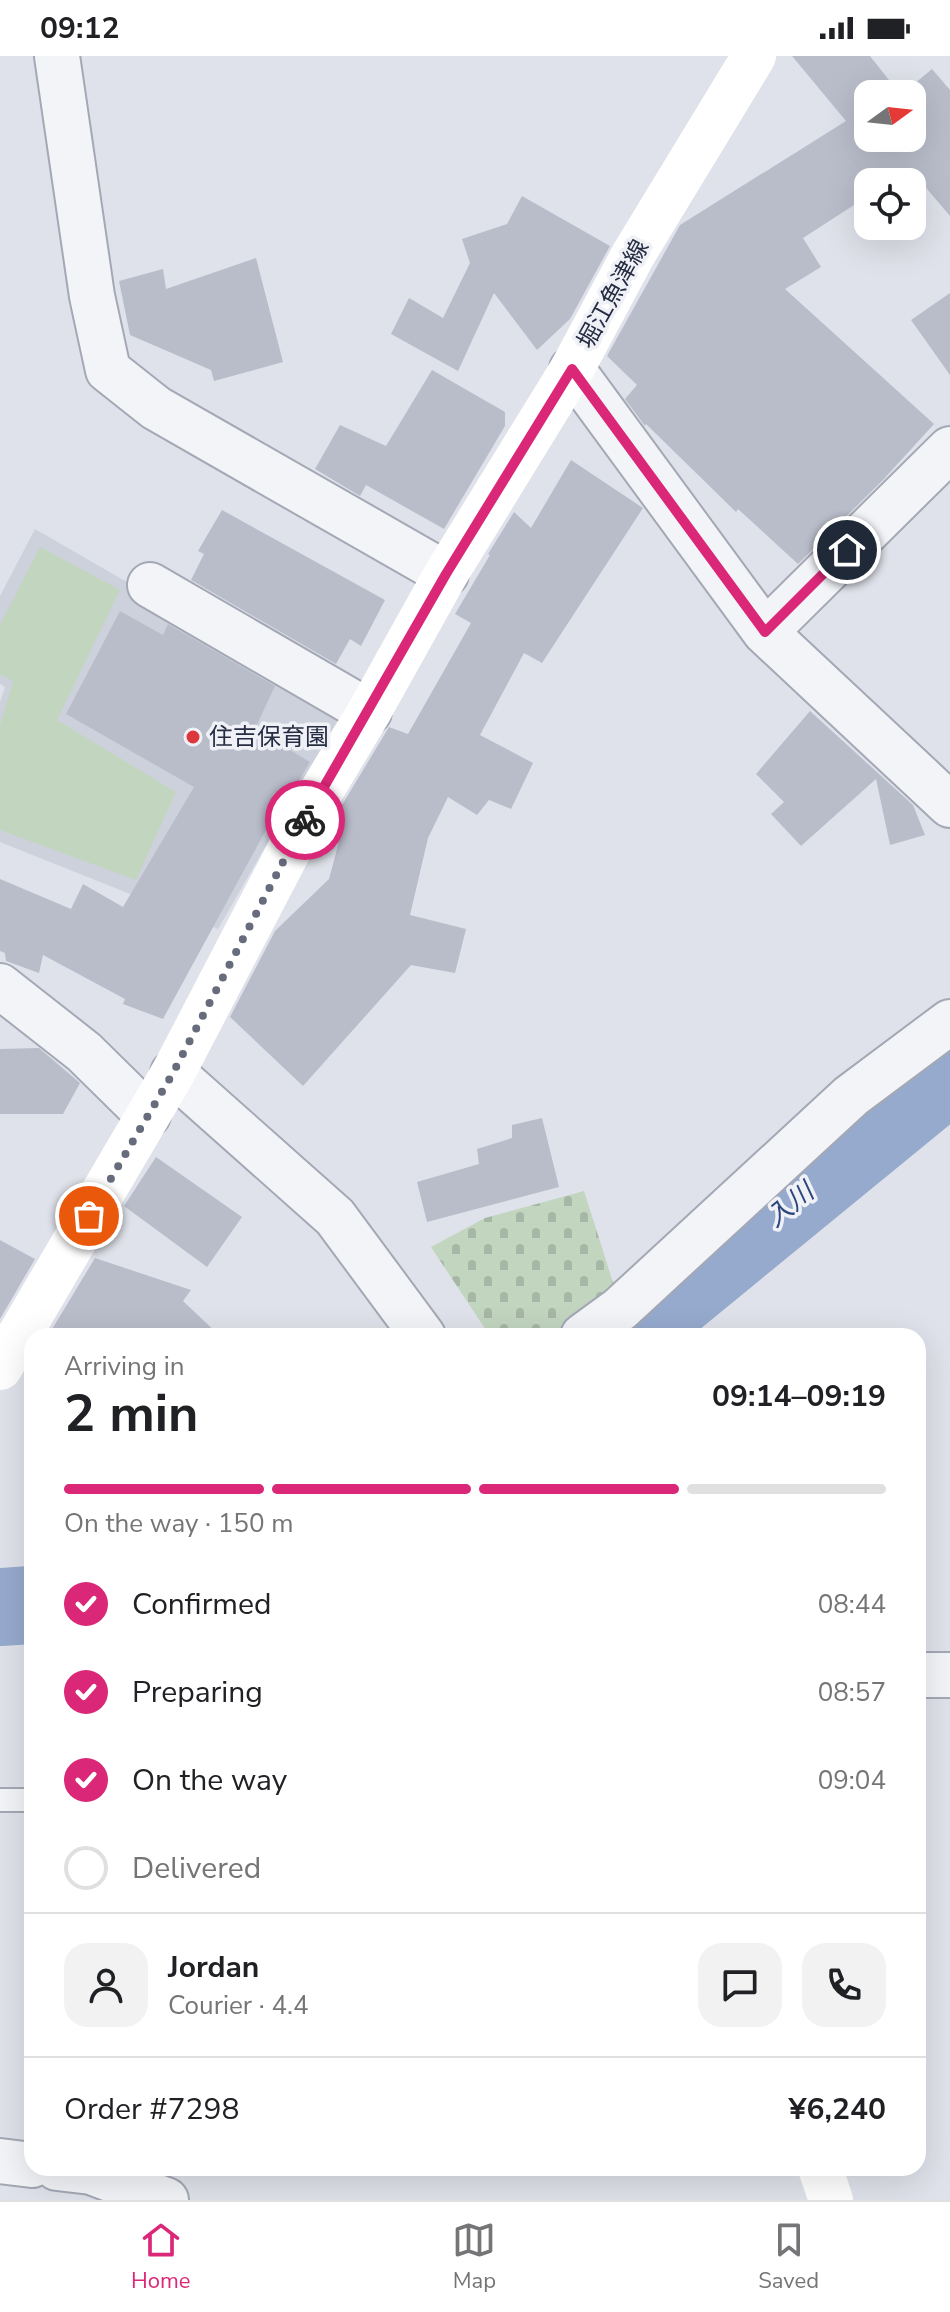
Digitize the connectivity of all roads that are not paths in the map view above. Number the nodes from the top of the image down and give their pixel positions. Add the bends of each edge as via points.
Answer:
1 (57, 56) edge
2 (754, 56) edge
3 (572, 369) junction
4 (950, 449) edge
5 (446, 574) junction
6 (150, 585) dead end
7 (765, 632) junction
8 (369, 712) junction
9 (950, 805) edge
10 (0, 986) edge
11 (950, 1022) edge
12 (173, 1073) junction
13 (148, 1115) junction
14 (417, 1328) edge
15 (594, 1328) edge
16 (0, 1368) edge
17 (926, 1675) edge
18 (950, 1675) edge
19 (0, 1800) edge
20 (24, 1800) edge
21 (0, 2161) edge
22 (24, 2164) edge
23 (102, 2176) edge
24 (823, 2176) edge
25 (166, 2200) edge
26 (831, 2200) edge

1 - 5 street via 108,370 156,408
2 - 3 main road, 堀江魚津線 via 633,255
3 - 5 main road, 堀江魚津線
3 - 7 street
4 - 7 street
5 - 8 main road, 堀江魚津線
6 - 8 street
7 - 9 street
8 - 12 main road, 堀江魚津線 via 309,812
10 - 13 street via 84,1052
11 - 15 street via 851,1096
12 - 13 main road, 堀江魚津線
12 - 14 street via 335,1217
13 - 16 main road, 堀江魚津線
17 - 18 street
19 - 20 lane
21 - 22 street
23 - 25 street
24 - 26 main road

